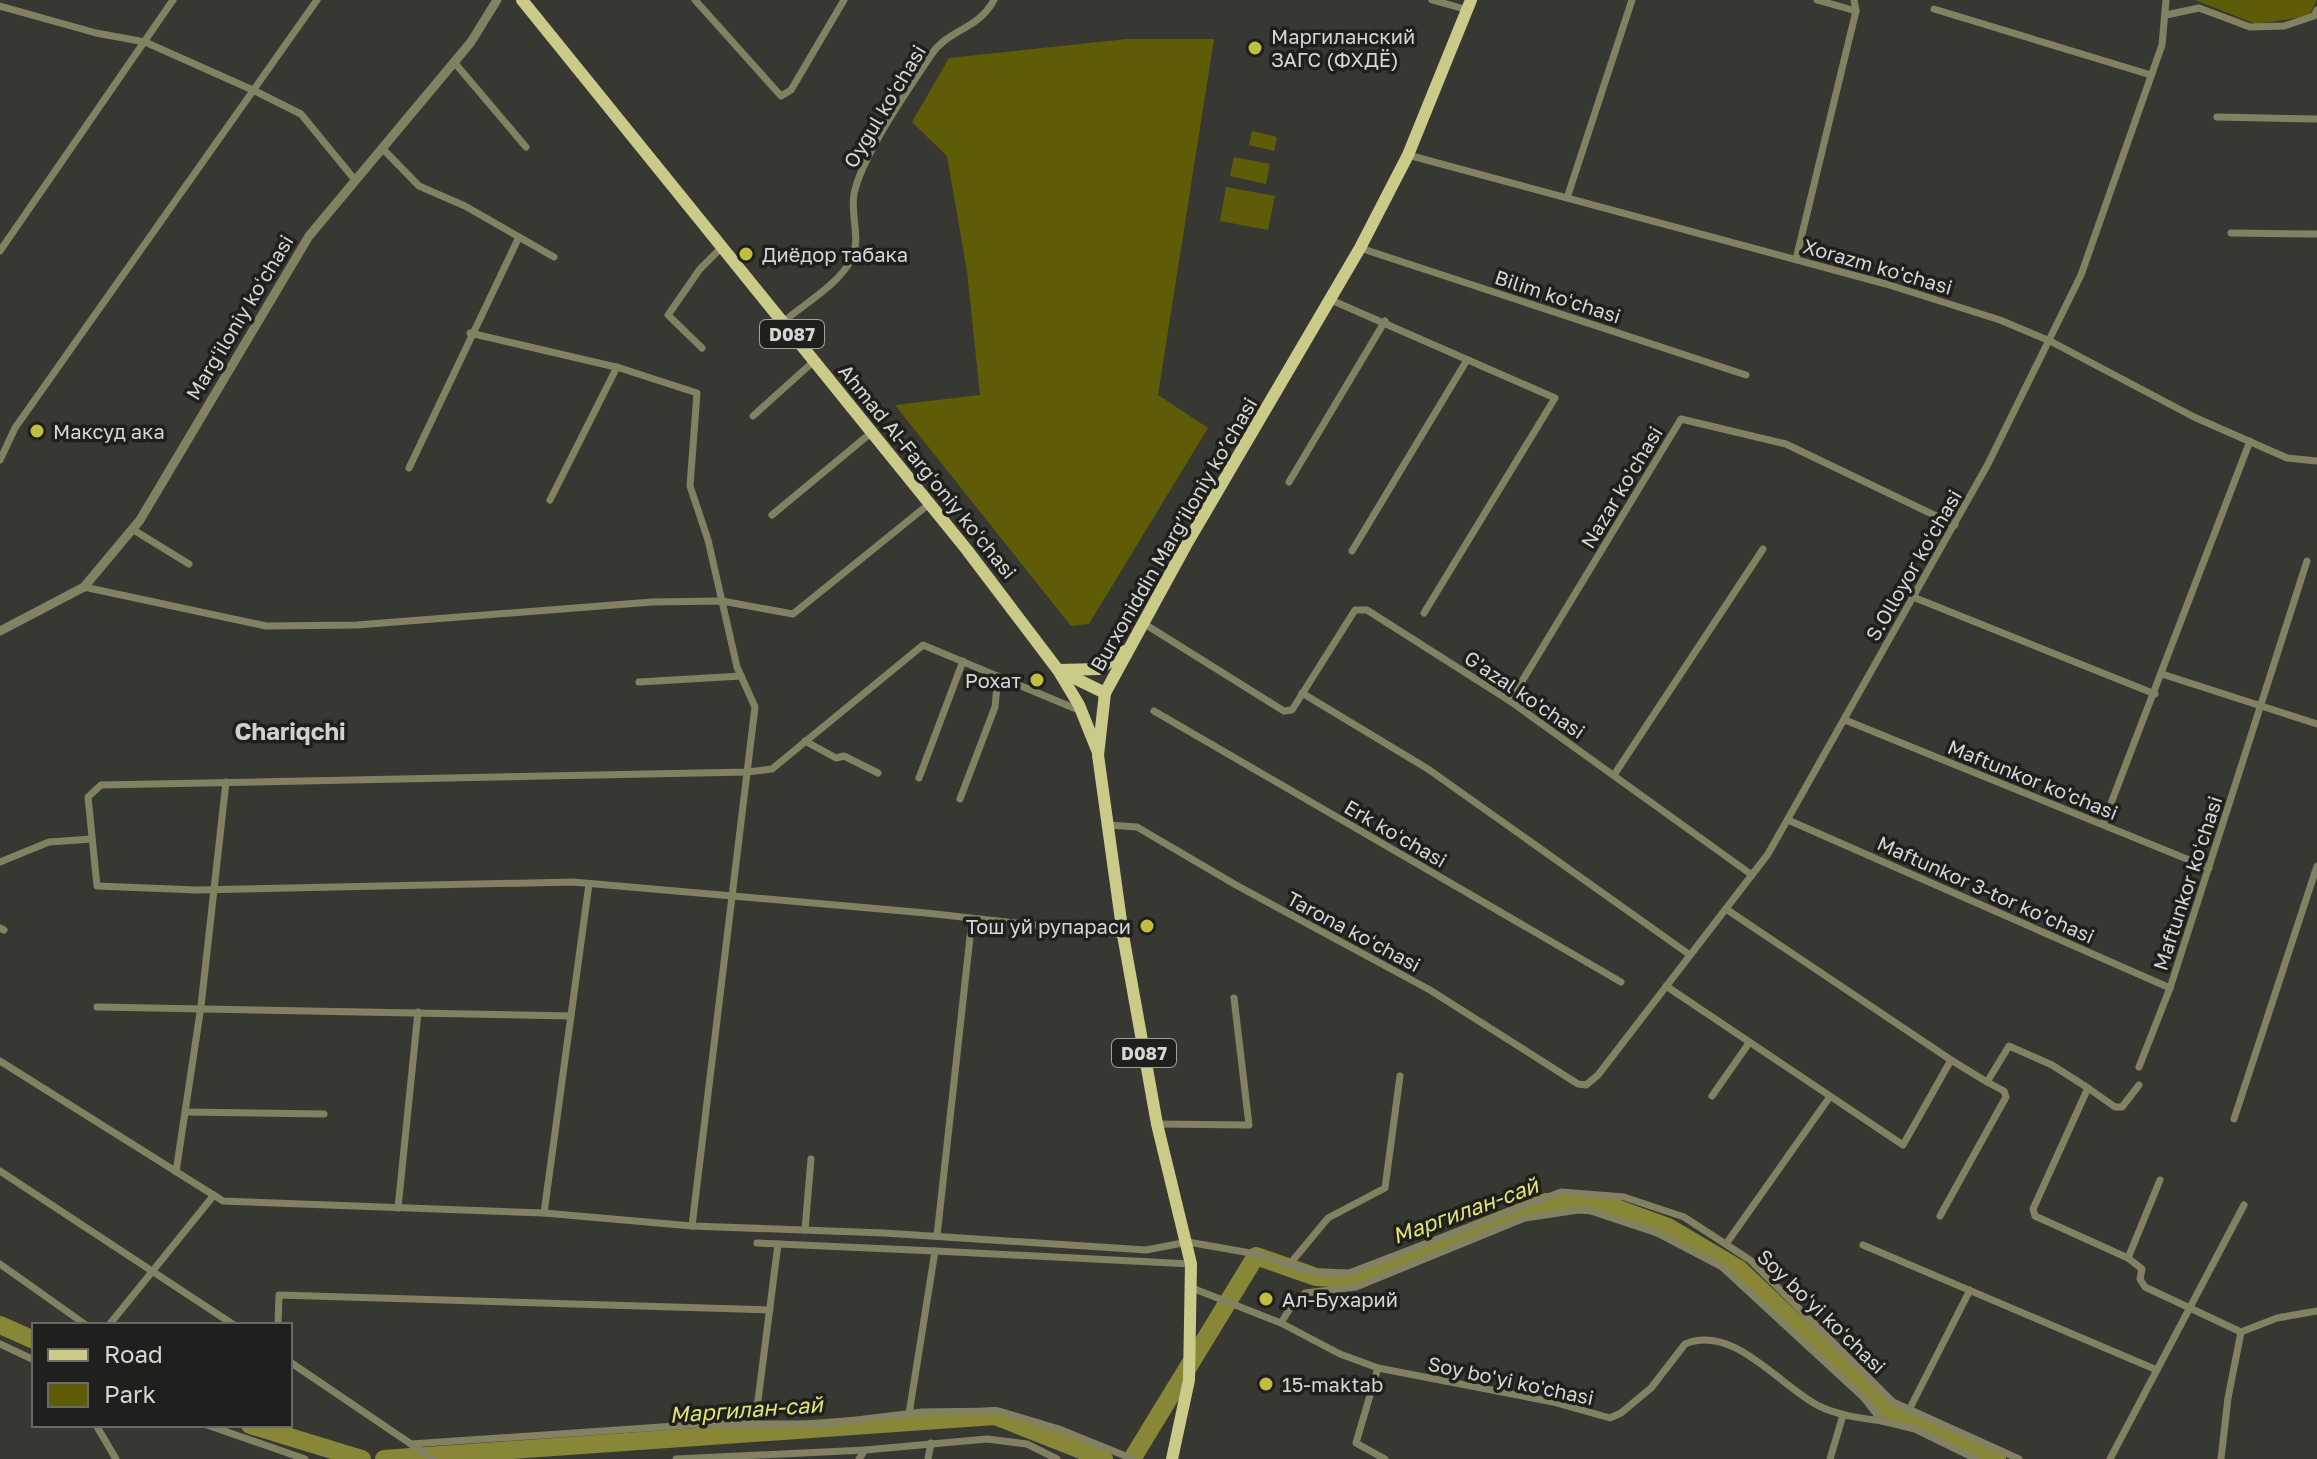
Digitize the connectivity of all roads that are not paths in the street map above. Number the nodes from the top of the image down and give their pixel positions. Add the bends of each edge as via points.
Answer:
1 (173, 0) edge
2 (317, 0) edge
3 (497, 0) edge
4 (522, 0) edge
5 (695, 0) edge
6 (844, 0) edge
7 (994, 0) edge
8 (1432, 0) edge
9 (1632, 0) edge
10 (1817, 0) edge
11 (1854, 0) edge
12 (2166, 0) edge
13 (5, 5) edge
14 (1469, 5) edge
15 (1934, 9) dead end
16 (1856, 11) junction
17 (2316, 14) edge
18 (2166, 15) junction
19 (145, 42) junction
20 (454, 62) junction
21 (2151, 75) junction
22 (255, 91) junction
23 (2217, 117) dead end
24 (2317, 119) edge
25 (526, 147) dead end
26 (382, 148) junction
27 (1408, 155) junction
28 (355, 180) junction
29 (1567, 198) junction
30 (2231, 233) dead end
31 (2317, 234) edge
32 (519, 237) junction
33 (722, 247) junction
34 (1360, 248) junction
35 (0, 251) edge
36 (554, 257) dead end
37 (1796, 259) junction
38 (1331, 300) junction
39 (1385, 321) junction
40 (783, 322) junction
41 (470, 333) junction
42 (2050, 341) junction
43 (702, 348) dead end
44 (1467, 360) junction
45 (814, 361) junction
46 (617, 367) junction
47 (1746, 375) dead end
48 (753, 416) dead end
49 (872, 432) junction
50 (2250, 441) junction
51 (0, 460) edge
52 (2317, 461) edge
53 (409, 468) dead end
54 (1289, 482) dead end
55 (550, 500) dead end
56 (929, 504) junction
57 (772, 515) dead end
58 (1955, 525) junction
59 (132, 529) junction
60 (1763, 549) dead end
61 (1352, 551) dead end
62 (2307, 561) dead end
63 (189, 564) dead end
64 (84, 587) junction
65 (1913, 597) junction
66 (722, 601) junction
67 (1424, 613) dead end
68 (1143, 623) junction
69 (0, 631) edge
70 (1128, 649) junction
71 (963, 661) junction
72 (1058, 670) junction
73 (2162, 674) junction
74 (741, 676) junction
75 (998, 676) junction
76 (639, 682) dead end
77 (1105, 693) junction
78 (1302, 693) junction
79 (2155, 694) junction
80 (1510, 701) junction
81 (2259, 705) junction
82 (1081, 711) junction
83 (1154, 711) dead end
84 (1845, 720) junction
85 (2317, 724) edge
86 (805, 741) junction
87 (1098, 755) junction
88 (748, 772) junction
89 (878, 773) dead end
90 (1614, 775) junction
91 (919, 778) dead end
92 (226, 782) junction
93 (960, 799) dead end
94 (1788, 820) junction
95 (2103, 824) junction
96 (1108, 825) junction
97 (92, 839) junction
98 (0, 862) edge
99 (2317, 866) edge
100 (2209, 868) junction
101 (1752, 875) junction
102 (589, 884) junction
103 (216, 890) junction
104 (732, 898) junction
105 (1726, 909) junction
106 (972, 919) junction
107 (1123, 935) junction
108 (1690, 955) junction
109 (1621, 982) dead end
110 (1666, 986) junction
111 (2170, 988) junction
112 (1234, 998) dead end
113 (201, 1006) junction
114 (97, 1007) dead end
115 (418, 1012) junction
116 (571, 1016) junction
117 (1749, 1043) junction
118 (1951, 1060) junction
119 (0, 1061) edge
120 (2139, 1067) dead end
121 (1400, 1076) dead end
122 (1987, 1082) junction
123 (1578, 1084) joint
124 (2139, 1085) dead end
125 (2088, 1088) junction
126 (1712, 1096) dead end
127 (1829, 1098) junction
128 (185, 1112) junction
129 (324, 1114) dead end
130 (2234, 1119) dead end
131 (1157, 1124) junction
132 (811, 1159) dead end
133 (0, 1171) edge
134 (176, 1172) junction
135 (2160, 1180) dead end
136 (214, 1195) junction
137 (2244, 1205) dead end
138 (398, 1208) junction
139 (544, 1213) junction
140 (1940, 1216) dead end
141 (692, 1226) junction
142 (805, 1230) junction
143 (937, 1236) junction
144 (1188, 1242) junction
145 (757, 1243) dead end
146 (778, 1244) junction
147 (1726, 1244) junction
148 (1863, 1245) dead end
149 (935, 1251) junction
150 (2128, 1258) junction
151 (0, 1264) edge
152 (1191, 1264) junction
153 (1289, 1265) junction
154 (152, 1271) junction
155 (1192, 1288) junction
156 (1970, 1290) junction
157 (2191, 1306) junction
158 (770, 1310) junction
159 (2317, 1311) edge
160 (83, 1323) edge
161 (111, 1323) edge
162 (231, 1323) edge
163 (278, 1323) edge
164 (1281, 1323) junction
165 (2241, 1332) junction
166 (0, 1344) edge
167 (32, 1359) edge
168 (292, 1363) edge
169 (1378, 1368) junction
170 (2157, 1370) junction
171 (1909, 1410) junction
172 (909, 1414) junction
173 (1843, 1415) junction
174 (1882, 1421) junction
175 (755, 1424) junction
176 (97, 1427) edge
177 (213, 1427) edge
178 (931, 1443) junction
179 (411, 1444) junction
180 (865, 1450) junction
181 (116, 1459) edge
182 (305, 1459) edge
183 (433, 1459) edge
184 (676, 1459) edge
185 (859, 1459) edge
186 (928, 1459) edge
187 (1057, 1459) edge
188 (1133, 1459) edge
189 (1172, 1459) edge
190 (1385, 1459) edge
191 (1830, 1459) edge
192 (1976, 1459) edge
193 (2019, 1459) edge
194 (2110, 1459) edge
195 (2221, 1459) edge

1 - 19 street
2 - 22 street
3 - 20 street, Margʻiloniy koʻchasi
4 - 33 main road, Ahmad Al-Fargʻoniy koʻchasi / D087
5 - 6 street via 781,96 791,90
7 - 40 street, Oygul koʻchasi via 983,18 933,52 868,160 854,194 856,243 851,260
8 - 14 street
9 - 29 street
10 - 16 street
11 - 16 street
12 - 18 street, S.Olloyor koʻchasi
13 - 19 street
14 - 27 main road, Burxoniddin Marg’iloniy ko’chasi
15 - 21 street
16 - 37 street
17 - 18 street via 2284,26 2250,27 2199,8
18 - 21 street, S.Olloyor koʻchasi
19 - 22 street
19 - 35 street
20 - 25 street
20 - 26 street, Margʻiloniy koʻchasi
21 - 42 street, S.Olloyor koʻchasi via 2081,275
22 - 28 street via 301,114
22 - 51 street via 15,428
23 - 24 street
26 - 28 street, Margʻiloniy koʻchasi
26 - 32 street via 419,186
27 - 29 street, Xorazm ko'chasi
27 - 34 main road, Burxoniddin Marg’iloniy ko’chasi
28 - 59 street, Margʻiloniy koʻchasi via 309,236
29 - 37 street, Xorazm ko'chasi
30 - 31 street
32 - 36 street
32 - 41 street
33 - 40 main road, Ahmad Al-Fargʻoniy koʻchasi / D087
33 - 43 street via 668,315
34 - 38 main road, Burxoniddin Marg’iloniy ko’chasi
34 - 47 street, Bilim koʻchasi
37 - 42 street, Xorazm ko'chasi via 1973,311
38 - 39 street
38 - 68 main road, Burxoniddin Marg’iloniy ko’chasi
39 - 44 street
39 - 54 street
40 - 45 main road, Ahmad Al-Fargʻoniy koʻchasi / D087
41 - 46 street
41 - 53 street
42 - 50 street, Xorazm ko'chasi
42 - 58 street, S.Olloyor koʻchasi
44 - 61 street
44 - 67 street via 1555,398
45 - 48 street
45 - 49 main road, Ahmad Al-Fargʻoniy koʻchasi / D087
46 - 55 street
46 - 66 street via 697,393 690,486
49 - 56 main road, Ahmad Al-Fargʻoniy koʻchasi / D087
49 - 57 street
50 - 52 street, Xorazm ko'chasi via 2287,458
50 - 73 street
56 - 66 street via 793,614
56 - 72 main road, Ahmad Al-Fargʻoniy koʻchasi / D087
58 - 65 street, S.Olloyor koʻchasi
58 - 80 street, Nazar ko'chasi via 1786,444 1681,419
59 - 63 street
59 - 64 street, Margʻiloniy koʻchasi
60 - 90 street
62 - 81 street, Maftunkor koʻchasi
64 - 66 street via 266,626
64 - 69 street, Margʻiloniy koʻchasi
65 - 79 street
65 - 84 street, S.Olloyor koʻchasi
66 - 74 street
68 - 70 main road, Burxoniddin Marg’iloniy ko’chasi
68 - 78 street via 1278,709 1292,710
70 - 72 main road via 1099,669
70 - 77 main road, Burxoniddin Marg’iloniy ko’chasi / D087
71 - 75 street
71 - 86 street via 920,646
71 - 91 street
72 - 77 main road, D087
72 - 82 main road, D087
73 - 79 street
73 - 81 street
74 - 76 street
74 - 88 street via 755,707
75 - 82 street
75 - 93 street via 995,707
77 - 87 main road, Burxoniddin Marg’iloniy ko’chasi / D087
78 - 80 street, G'azal ko'chasi via 1360,607
78 - 108 street via 1428,769
79 - 95 street
80 - 90 street, G'azal ko'chasi
81 - 85 street
81 - 100 street, Maftunkor koʻchasi
82 - 87 main road, D087
83 - 109 street, Erk koʻchasi
84 - 94 street, S.Olloyor koʻchasi
84 - 95 street, Maftunkor ko'chasi
86 - 88 street via 772,769
86 - 89 street
87 - 96 main road, Burxoniddin Marg’iloniy ko’chasi / D087
88 - 92 street
88 - 104 street
90 - 101 street, G'azal ko'chasi
92 - 97 street via 101,785 88,797
92 - 103 street
94 - 101 street, S.Olloyor koʻchasi
94 - 111 street, Maftunkor 3-tor koʼchasi
95 - 100 street, Maftunkor ko'chasi
96 - 107 main road, Burxoniddin Marg’iloniy ko’chasi / D087
96 - 123 street, Tarona koʻchasi via 1137,827 1430,990
97 - 98 street via 49,842
97 - 103 street via 97,886
99 - 130 street
100 - 111 street, Maftunkor koʻchasi
101 - 105 street, S.Olloyor koʻchasi
102 - 103 street
102 - 104 street
102 - 116 street
103 - 113 street
104 - 106 street
104 - 141 street
105 - 108 street, S.Olloyor koʻchasi
105 - 118 street
106 - 107 street
106 - 143 street
107 - 131 main road, Burxoniddin Marg’iloniy ko’chasi / D087
108 - 110 street, S.Olloyor koʻchasi
110 - 117 street
110 - 123 street, S.Olloyor koʻchasi via 1598,1075 1586,1085
111 - 120 street, Maftunkor koʻchasi
112 - 131 street via 1249,1125
113 - 114 street
113 - 115 street
113 - 128 street
115 - 116 street
115 - 138 street
116 - 139 street
117 - 126 street
117 - 127 street
118 - 122 street
118 - 127 street via 1903,1145
119 - 134 street
121 - 153 street via 1385,1188 1328,1218
122 - 125 street via 2006,1048 2013,1045
122 - 140 street via 2006,1097
124 - 125 street via 2122,1107
125 - 150 street via 2033,1209 2042,1220
127 - 147 street
128 - 129 street
128 - 134 street
131 - 144 main road, Burxoniddin Marg’iloniy ko’chasi / D087
132 - 142 street
133 - 154 street
134 - 136 street
135 - 150 street
136 - 138 street, Soy boʻyi koʻchasi via 223,1201
136 - 154 street
137 - 157 street
138 - 139 street, Soy boʻyi koʻchasi
139 - 141 street, Soy boʻyi koʻchasi
141 - 142 street, Soy boʻyi koʻchasi
142 - 143 street, Soy boʻyi koʻchasi
143 - 144 street, Soy boʻyi koʻchasi via 1146,1250
144 - 152 main road, Burxoniddin Marg’iloniy ko’chasi / D087
144 - 153 street, Soy boʻyi koʻchasi
145 - 146 street
146 - 149 street
146 - 158 street
147 - 153 street, Soy boʻyi koʻchasi via 1657,1207 1624,1197 1561,1192 1349,1273 1316,1273
147 - 171 street, Soy boʻyi koʻchasi via 1759,1269 1893,1402
148 - 156 street
149 - 152 street
149 - 172 street
150 - 157 street via 2142,1269 2145,1287
151 - 160 street
152 - 155 main road, Burxoniddin Marg’iloniy ko’chasi / D087
154 - 161 street
154 - 162 street
155 - 164 street
155 - 189 main road, Burxoniddin Marg’iloniy ko’chasi / D087 via 1189,1380
156 - 170 street
156 - 171 street
157 - 165 street
157 - 170 street
158 - 163 street via 279,1295
158 - 175 street
159 - 165 street
164 - 169 street, Soy bo'yi ko'chasi
164 - 174 street, Soy boʻyi koʻchasi via 1305,1293 1356,1287 1525,1218 1585,1209 1657,1233 1729,1272
165 - 195 street
166 - 167 street
168 - 179 street
169 - 173 street, Soy bo'yi ko'chasi via 1610,1418 1645,1394 1685,1344 1713,1342 1740,1350 1797,1393
169 - 190 street via 1356,1443
170 - 194 street
171 - 193 street, Soy boʻyi koʻchasi
172 - 175 street via 824,1424
172 - 188 street via 999,1411
173 - 174 street, Soy bo'yi ko'chasi
173 - 191 street
174 - 192 street via 1915,1429
175 - 179 street
176 - 181 street
177 - 182 street
178 - 180 street
178 - 186 street
178 - 187 street via 987,1439 1027,1444
179 - 183 street
180 - 184 street
180 - 185 street

